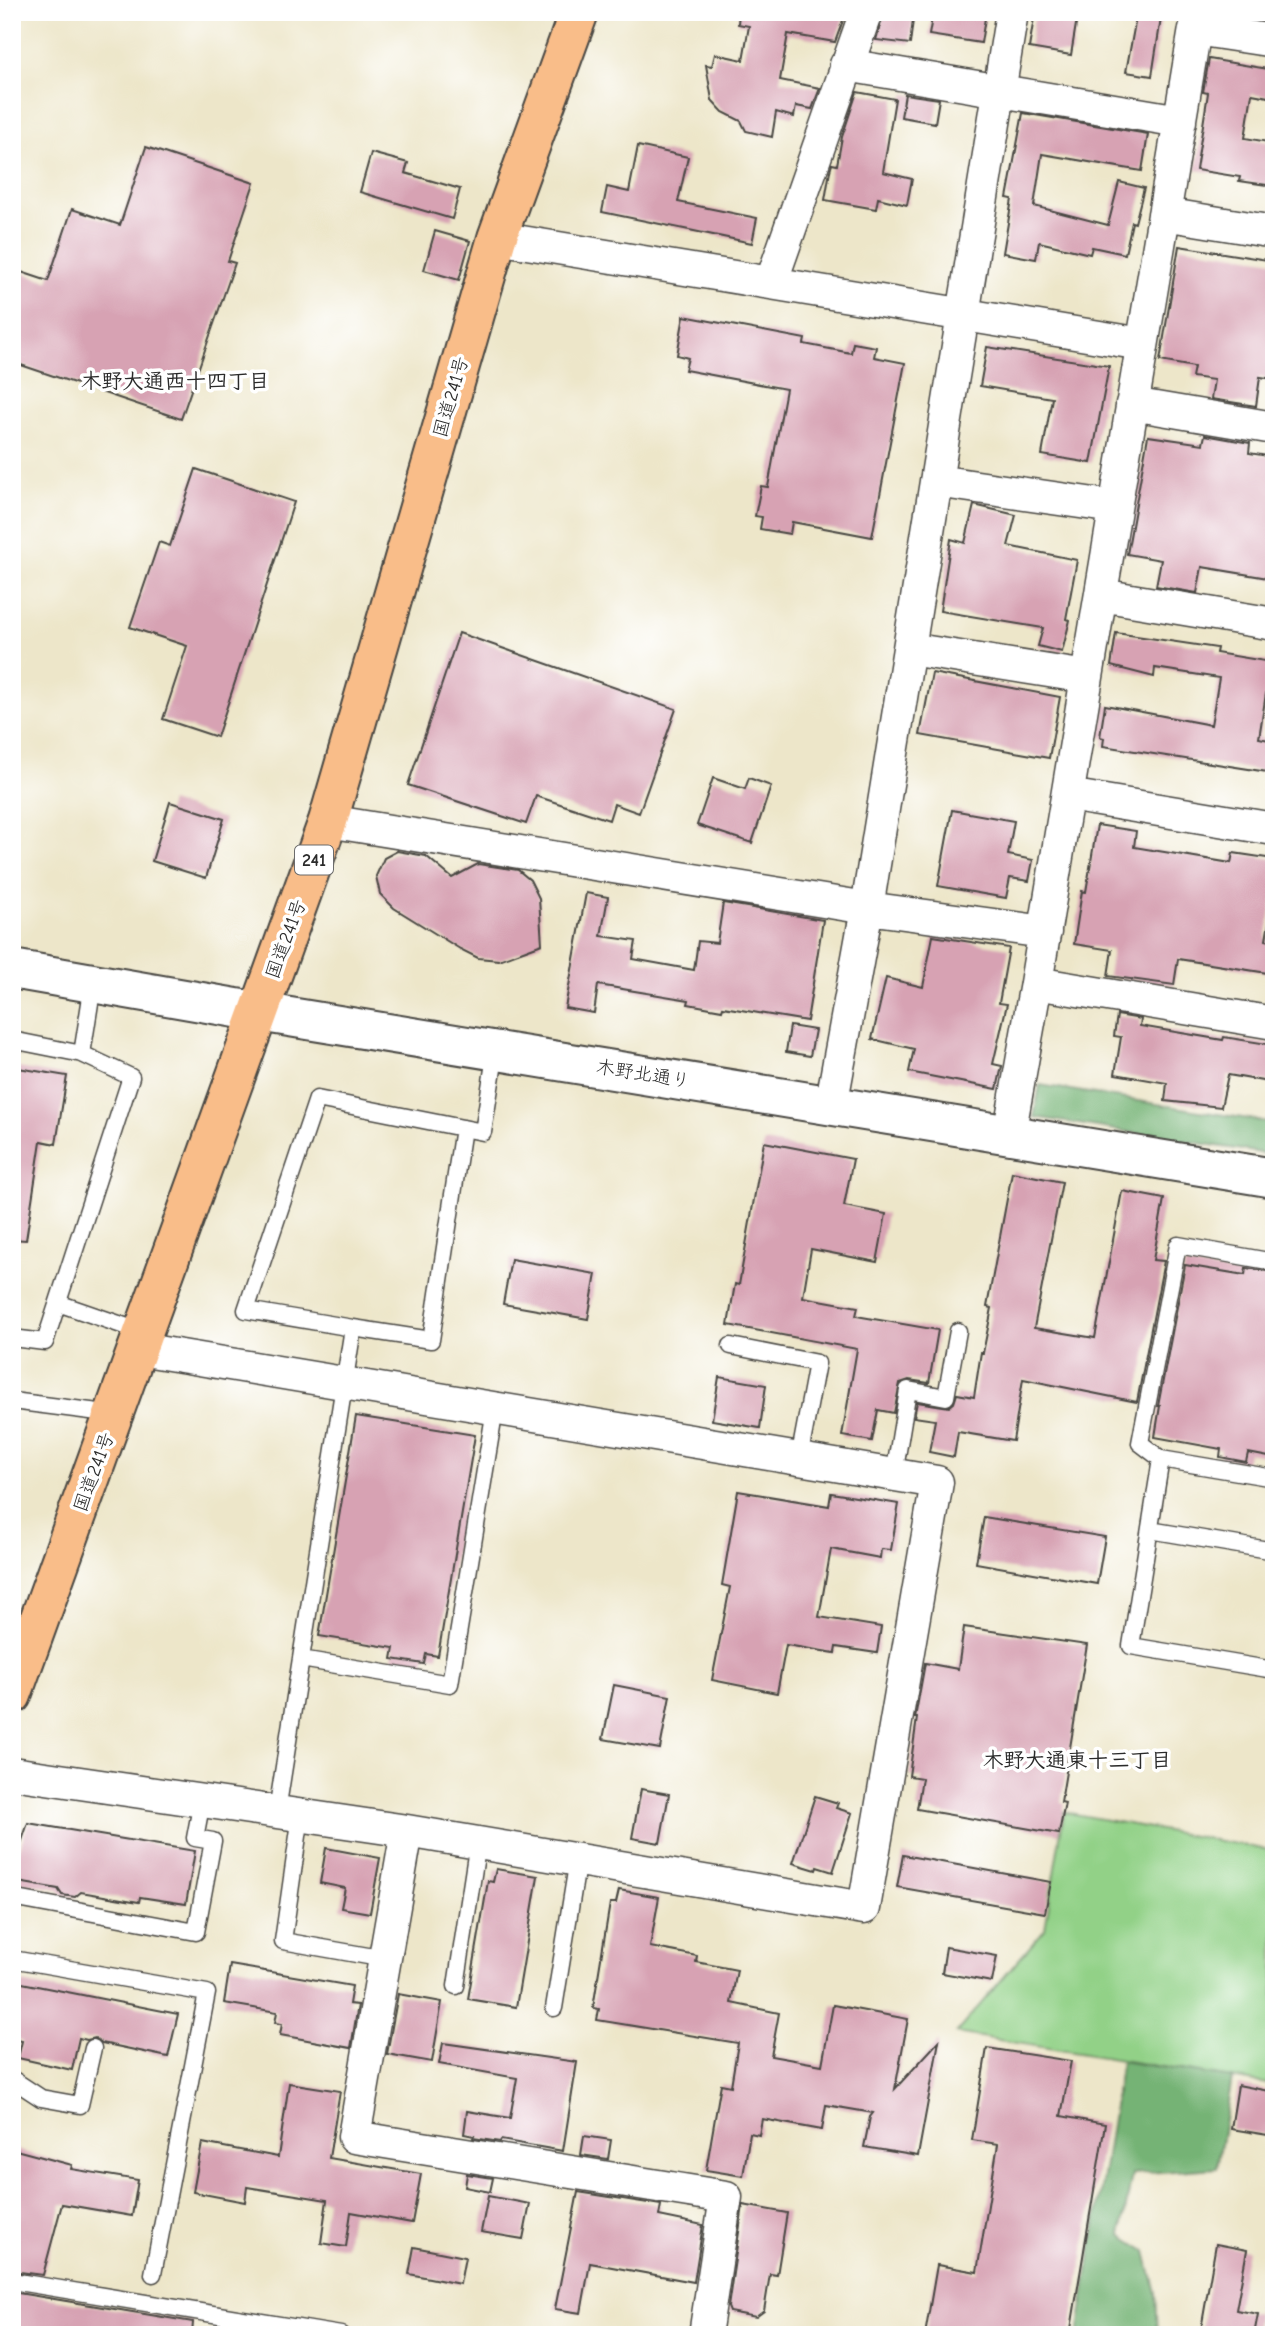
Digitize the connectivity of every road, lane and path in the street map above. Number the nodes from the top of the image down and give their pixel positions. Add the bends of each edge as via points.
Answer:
1 (579, 12) edge
2 (866, 12) edge
3 (1012, 12) edge
4 (1274, 41) edge
5 (846, 65) junction
6 (999, 91) junction
7 (1180, 121) junction
8 (1164, 214) junction
9 (1274, 232) edge
10 (497, 238) junction
11 (771, 283) junction
12 (963, 315) junction
13 (1142, 344) junction
14 (1132, 404) junction
15 (1274, 428) edge
16 (936, 481) junction
17 (1115, 507) junction
18 (1101, 595) junction
19 (1274, 624) edge
20 (909, 649) junction
21 (1087, 677) junction
22 (1068, 794) junction
23 (328, 821) junction
24 (1274, 830) edge
25 (867, 908) junction
26 (1045, 932) junction
27 (12, 969) edge
28 (94, 982) junction
29 (1036, 983) junction
30 (259, 1012) junction
31 (1274, 1023) edge
32 (12, 1041) edge
33 (496, 1050) junction
34 (82, 1054) junction
35 (831, 1105) junction
36 (463, 1128) junction
37 (1009, 1135) junction
38 (1274, 1178) edge
39 (1274, 1262) edge
40 (58, 1303) junction
41 (353, 1328) junction
42 (958, 1331) dead end
43 (12, 1338) edge
44 (142, 1341) junction
45 (731, 1346) dead end
46 (345, 1383) junction
47 (12, 1401) edge
48 (495, 1409) junction
49 (115, 1414) junction
50 (799, 1459) junction
51 (1161, 1459) junction
52 (894, 1475) junction
53 (1274, 1478) edge
54 (1150, 1530) junction
55 (1274, 1551) edge
56 (301, 1659) junction
57 (1274, 1670) edge
58 (14, 1687) edge
59 (12, 1773) edge
60 (202, 1801) junction
61 (289, 1813) junction
62 (407, 1831) junction
63 (478, 1842) junction
64 (578, 1859) junction
65 (12, 1898) edge
66 (12, 1959) edge
67 (385, 1959) junction
68 (456, 1986) dead end
69 (554, 2008) dead end
70 (93, 2048) dead end
71 (12, 2079) edge
72 (153, 2274) dead end
73 (12, 2281) edge
74 (341, 2335) edge
75 (705, 2335) edge

1 - 10 highway, 国道241号 / 241
2 - 5 street
3 - 6 street
4 - 7 street via 1195,29
5 - 6 street
5 - 11 street
6 - 7 street
6 - 12 street
7 - 8 street
8 - 9 street
8 - 13 street
10 - 11 street
10 - 23 highway, 国道241号 / 241
11 - 12 street
12 - 13 street
12 - 16 street
13 - 14 street
14 - 15 street
14 - 17 street
16 - 17 street
16 - 20 street
17 - 18 street
18 - 19 street
18 - 21 street
20 - 21 street
20 - 25 street
21 - 22 street
22 - 24 street
22 - 26 street
23 - 25 street
23 - 30 highway, 国道241号 / 241
25 - 26 street
25 - 35 street
26 - 29 street
27 - 28 street, 木野北通り
28 - 30 street, 木野北通り
28 - 34 lane
29 - 31 street
29 - 37 street
30 - 33 street, 木野北通り
30 - 44 highway, 国道241号 / 241
32 - 34 lane
33 - 35 street, 木野北通り
33 - 36 lane via 483,1132
34 - 40 lane via 131,1077
35 - 37 street, 木野北通り
36 - 41 lane via 430,1340
36 - 41 lane via 317,1100 246,1310
37 - 38 street, 木野北通り
39 - 51 lane via 1178,1245 1140,1443
40 - 43 lane via 46,1342
40 - 44 lane
41 - 46 lane
42 - 52 lane via 946,1396 908,1390
44 - 46 street
44 - 49 highway, 国道241号 / 241
45 - 50 lane via 817,1363
46 - 48 street
46 - 56 lane
47 - 49 lane
48 - 50 street
48 - 56 lane via 450,1684
49 - 58 highway, 国道241号 / 241
50 - 52 street
51 - 53 lane
51 - 54 lane
52 - 64 street via 937,1482 864,1908
54 - 55 lane
54 - 57 lane via 1131,1646
56 - 61 lane
59 - 60 street
60 - 61 street
60 - 65 lane via 195,1838 213,1841 196,1932
61 - 62 street
61 - 67 lane via 283,1941
62 - 63 street
62 - 67 street
63 - 64 street
63 - 68 lane
64 - 69 lane
66 - 72 lane via 207,1993
67 - 75 street via 354,2137 726,2197
70 - 71 lane via 80,2105 41,2098
73 - 74 lane

